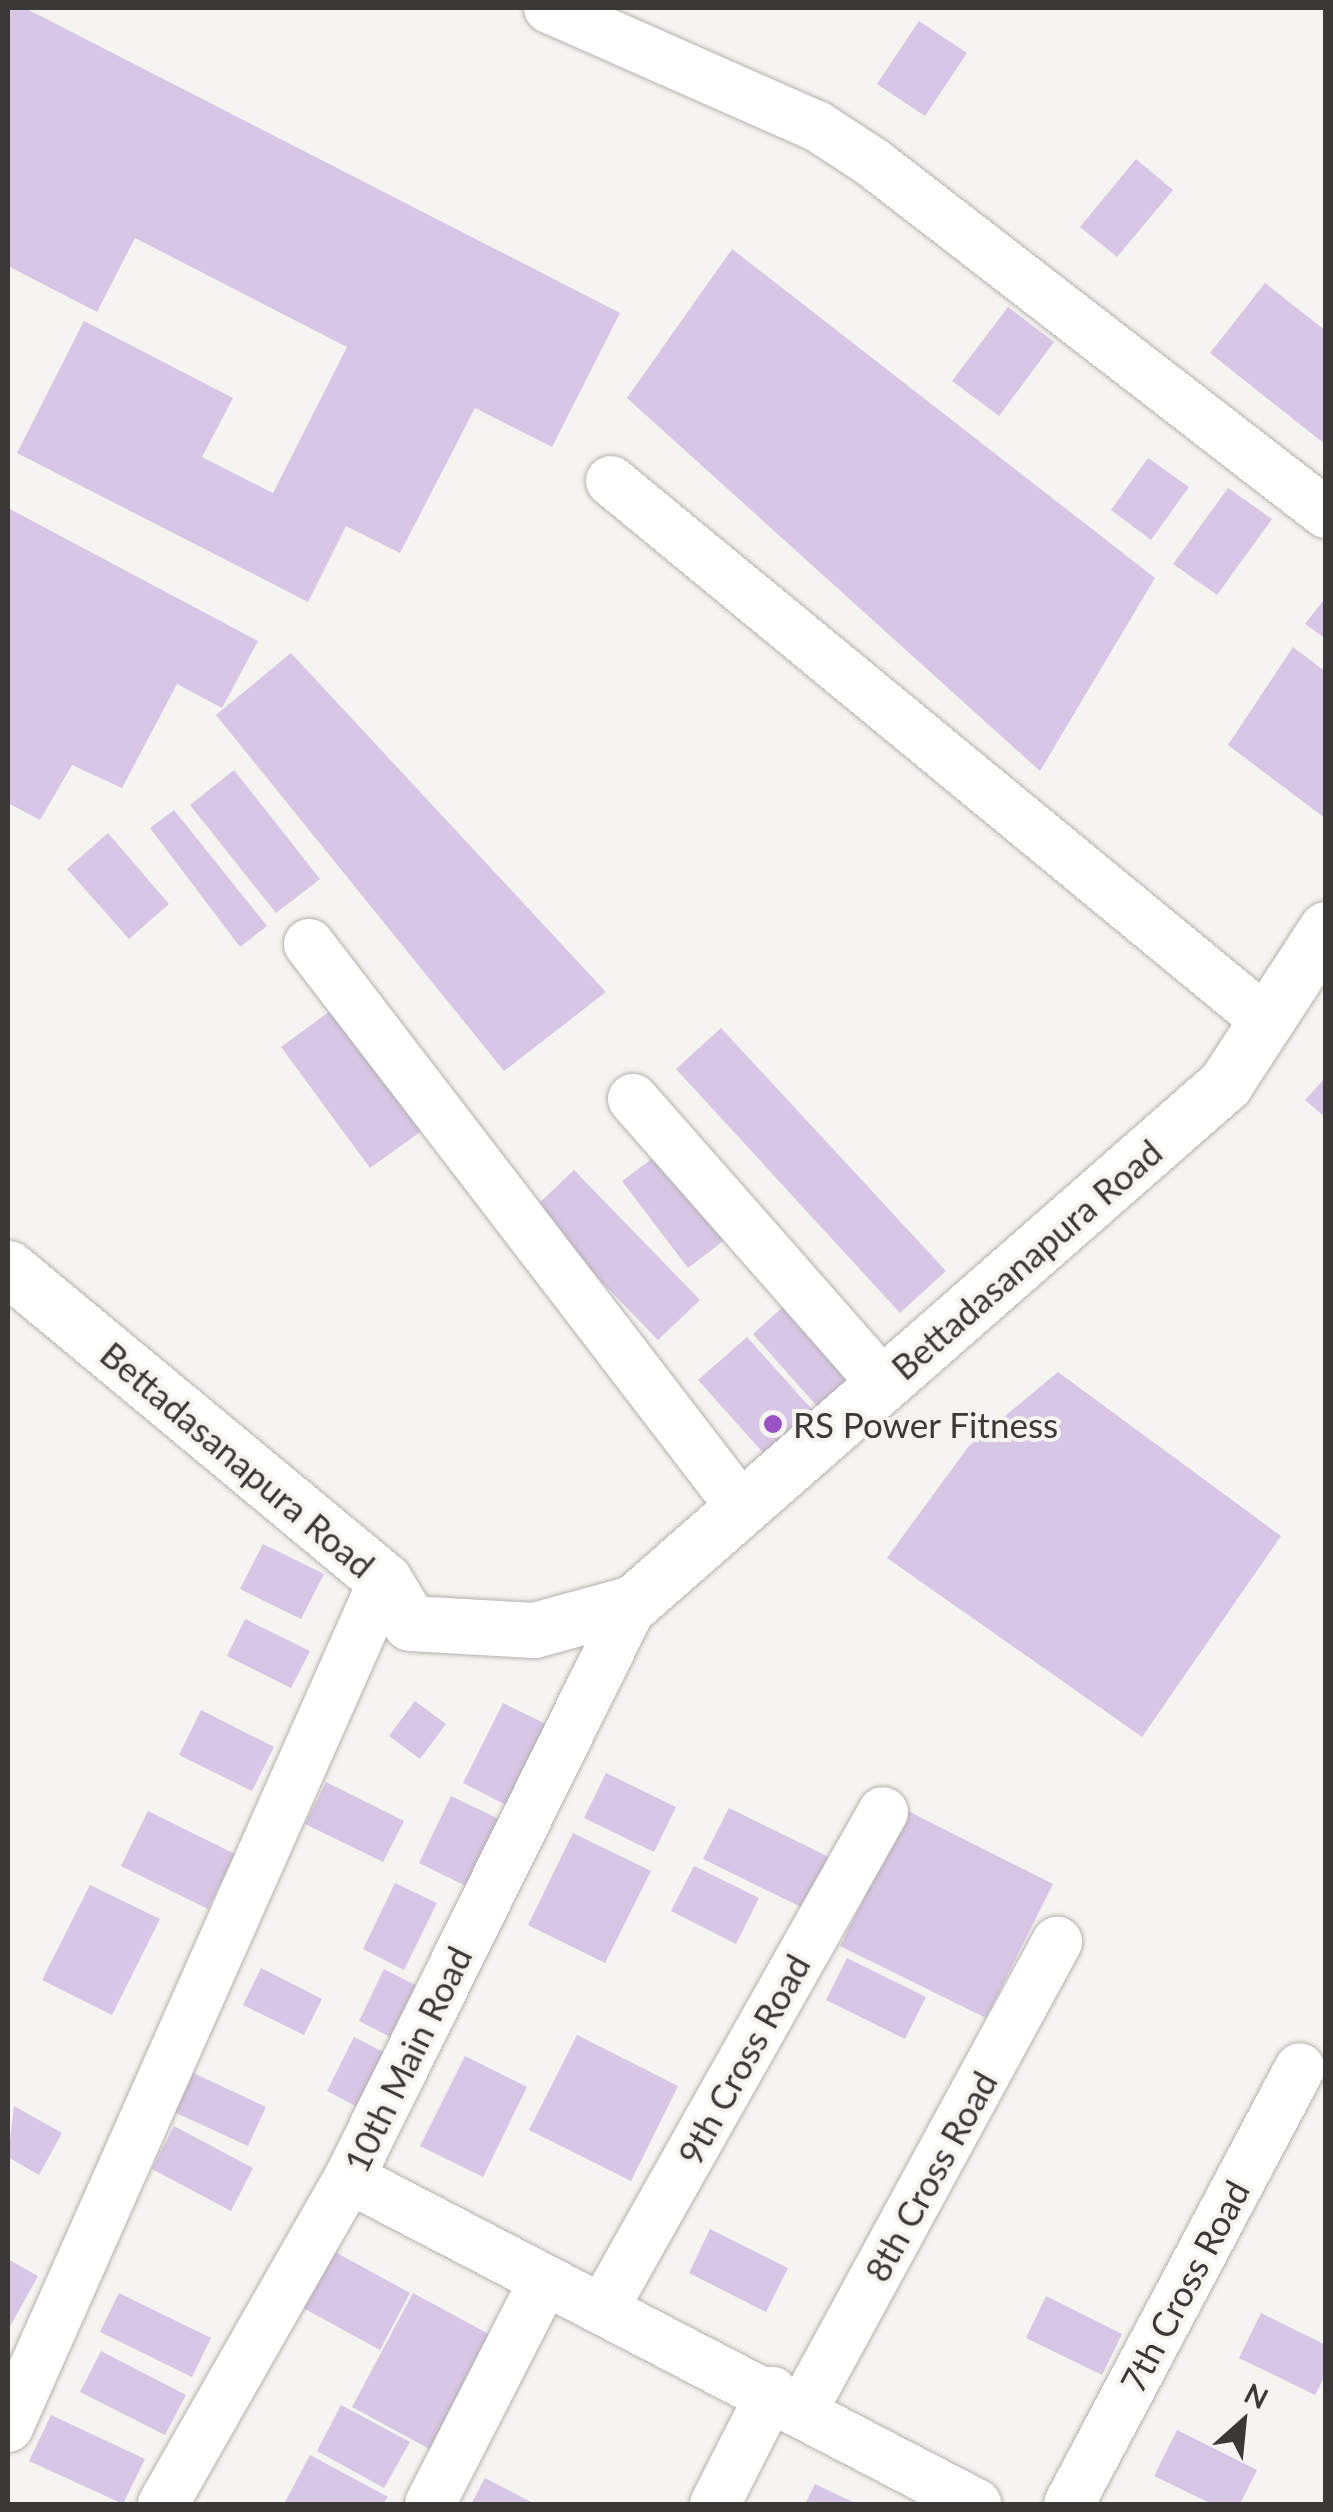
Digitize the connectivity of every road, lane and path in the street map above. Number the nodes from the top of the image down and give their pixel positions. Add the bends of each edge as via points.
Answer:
1 (549, 8) edge
2 (611, 481) dead end
3 (1326, 513) edge
4 (1326, 929) edge
5 (309, 944) dead end
6 (1264, 1020) junction
7 (633, 1099) dead end
8 (8, 1268) edge
9 (883, 1384) junction
10 (742, 1508) junction
11 (384, 1580) junction
12 (633, 1603) junction
13 (883, 1812) dead end
14 (1057, 1942) dead end
15 (1300, 2068) dead end
16 (348, 2178) junction
17 (543, 2283) junction
18 (604, 2307) junction
19 (788, 2400) junction
20 (8, 2427) edge
21 (163, 2504) edge
22 (430, 2504) edge
23 (715, 2504) edge
24 (976, 2504) edge
25 (1069, 2504) edge

1 - 3 street via 817,126
2 - 6 street
4 - 6 street, Bettadasanapura Road
5 - 10 street
6 - 9 street, Bettadasanapura Road via 1225,1084
7 - 9 street
8 - 11 street, Bettadasanapura Road
9 - 10 street, Bettadasanapura Road
10 - 12 street, Bettadasanapura Road
11 - 12 street, Bettadasanapura Road via 410,1624 534,1630
11 - 20 street
12 - 16 street, 10th Main Road
13 - 18 street, 9th Cross Road
14 - 19 street, 8th Cross Road
15 - 25 street, 7th Cross Road
16 - 17 street
16 - 21 street, 10th Main Road
17 - 18 street
17 - 22 street
18 - 19 street
19 - 23 street, 8th Cross Road
19 - 24 street

